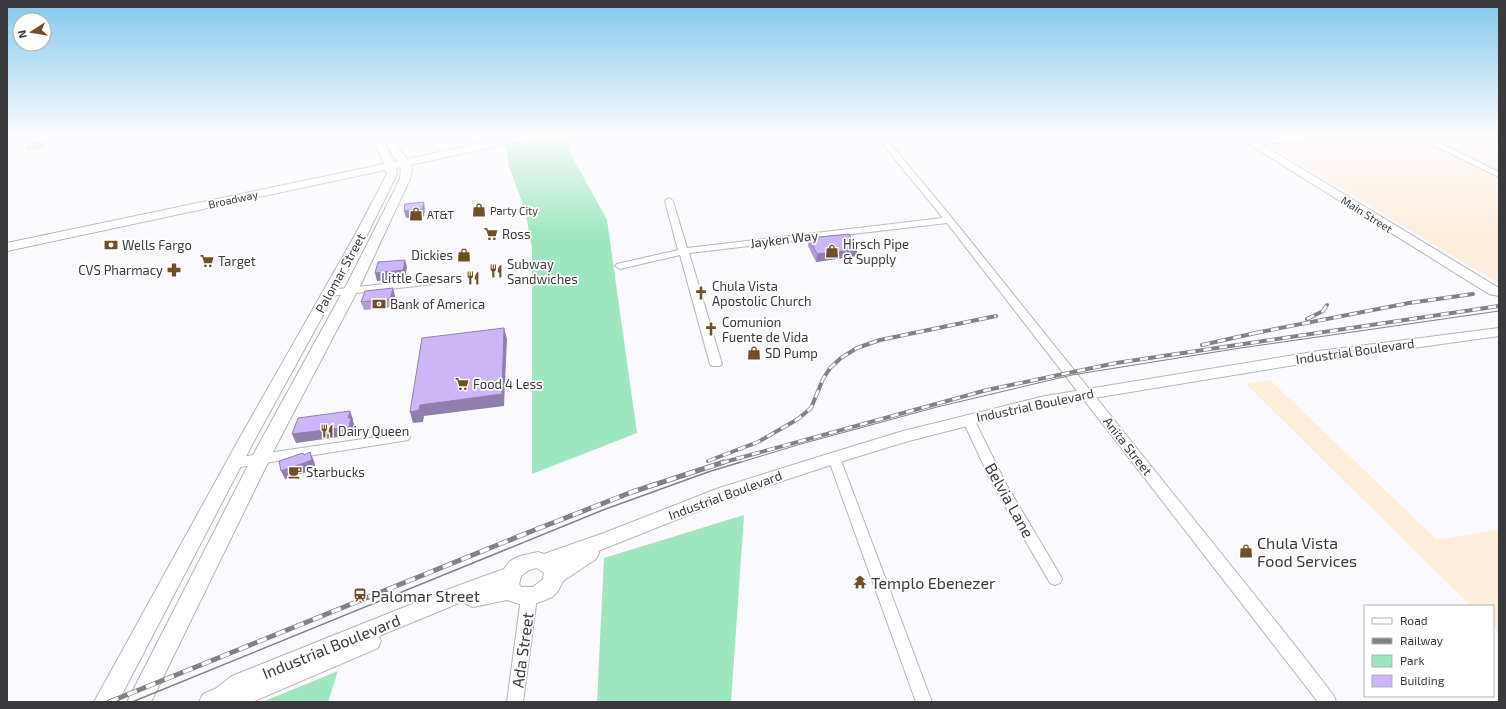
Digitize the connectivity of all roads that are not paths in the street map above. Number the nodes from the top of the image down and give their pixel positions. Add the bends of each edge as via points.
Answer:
1 (360, 169) edge
2 (391, 169) edge
3 (406, 169) edge
4 (907, 169) edge
5 (1295, 169) edge
6 (1487, 169) edge
7 (1499, 175) edge
8 (669, 201) dead end
9 (196, 204) junction
10 (949, 220) junction
11 (7, 241) edge
12 (7, 247) edge
13 (684, 251) junction
14 (620, 266) dead end
15 (448, 280) dead end
16 (350, 291) junction
17 (330, 293) junction
18 (1497, 293) edge
19 (1499, 332) edge
20 (716, 364) dead end
21 (1086, 394) junction
22 (968, 419) junction
23 (404, 437) dead end
24 (261, 458) junction
25 (834, 458) junction
26 (234, 463) junction
27 (549, 569) junction
28 (1055, 580) dead end
29 (517, 588) junction
30 (217, 700) edge
31 (106, 702) edge
32 (139, 702) edge
33 (515, 702) edge
34 (924, 702) edge
35 (1328, 702) edge

1 - 9 main road, Broadway
2 - 17 main road, Palomar Street via 392,174
3 - 16 main road, Palomar Street via 408,173
4 - 10 street, Anita Street
5 - 18 main road, Main Street
6 - 7 street
8 - 13 street
9 - 11 main road, Broadway
9 - 12 main road, Broadway
10 - 13 street, Jayken Way
10 - 21 street, Anita Street
13 - 14 street, Jayken Way
13 - 20 street
15 - 16 street
16 - 17 street
16 - 24 main road, Palomar Street
17 - 26 main road, Palomar Street
19 - 21 main road, Industrial Boulevard via 1326,355
21 - 22 main road, Industrial Boulevard
21 - 35 street, Anita Street
22 - 25 main road, Industrial Boulevard
22 - 28 street, Belvia Lane via 1000,485
23 - 24 street
24 - 26 street
24 - 32 main road, Palomar Street
25 - 27 main road, Industrial Boulevard via 725,493 611,538
25 - 34 street
26 - 31 main road, Palomar Street
27 - 29 main road, Industrial Boulevard via 553,582 544,593
27 - 29 main road, Industrial Boulevard via 531,561 525,563 514,570
29 - 30 main road, Industrial Boulevard via 469,599 236,698
29 - 33 street, Ada Street

